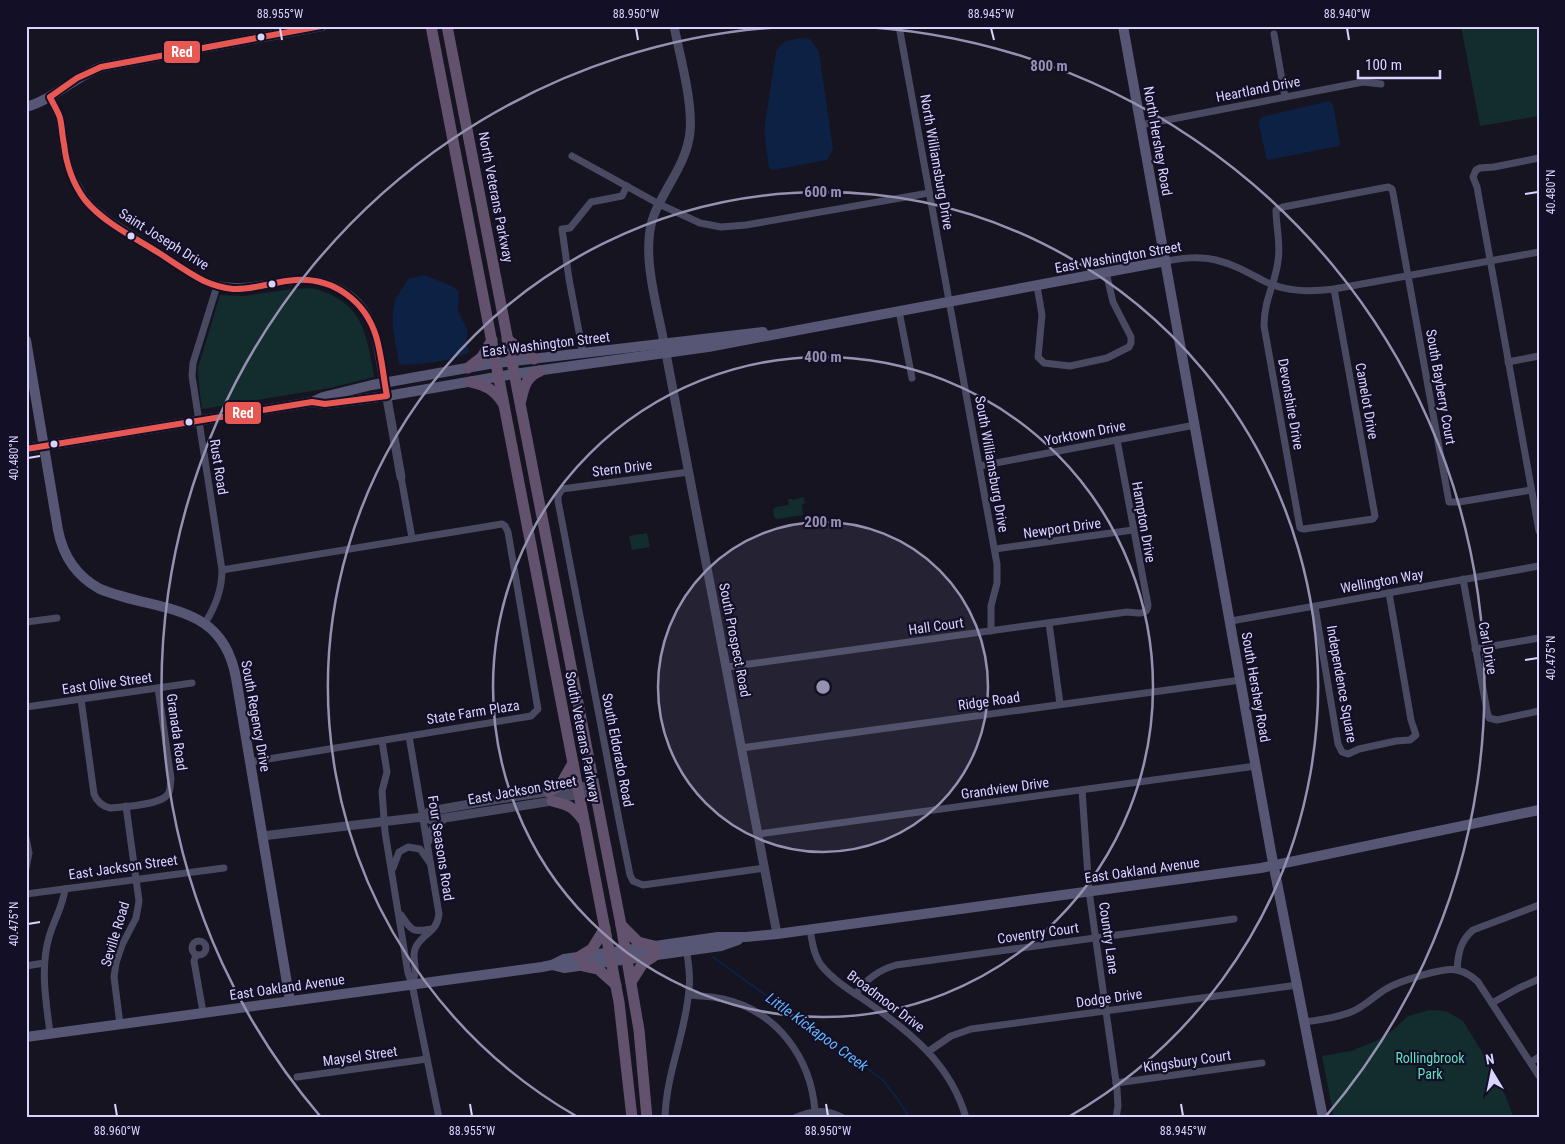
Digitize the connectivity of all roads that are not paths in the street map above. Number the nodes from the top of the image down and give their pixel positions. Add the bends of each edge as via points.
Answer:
1 (322, 26) edge
2 (422, 26) edge
3 (674, 26) edge
4 (899, 26) edge
5 (1123, 26) edge
6 (450, 30) edge
7 (432, 32) edge
8 (1274, 34) dead end
9 (1381, 84) dead end
10 (50, 97) junction
11 (1285, 97) junction
12 (26, 106) edge
13 (1141, 125) junction
14 (572, 156) dead end
15 (1539, 158) edge
16 (627, 186) junction
17 (1390, 188) joint
18 (929, 193) junction
19 (659, 204) junction
20 (1539, 252) edge
21 (1166, 261) junction
22 (1490, 261) junction
23 (1106, 272) junction
24 (1408, 275) junction
25 (1272, 284) junction
26 (217, 286) junction
27 (1037, 286) junction
28 (1334, 289) junction
29 (950, 302) junction
30 (899, 312) junction
31 (508, 339) junction
32 (26, 340) edge
33 (492, 340) junction
34 (665, 348) junction
35 (583, 353) junction
36 (1539, 356) edge
37 (534, 359) junction
38 (512, 361) junction
39 (1508, 362) junction
40 (496, 363) junction
41 (468, 368) junction
42 (540, 370) junction
43 (514, 374) junction
44 (499, 377) junction
45 (912, 378) dead end
46 (471, 382) junction
47 (384, 383) junction
48 (388, 396) junction
49 (312, 402) junction
50 (520, 404) junction
51 (505, 406) junction
52 (198, 421) junction
53 (1195, 425) junction
54 (1117, 440) junction
55 (44, 446) junction
56 (26, 449) edge
57 (980, 466) junction
58 (689, 472) junction
59 (401, 477) joint
60 (1531, 490) junction
61 (559, 491) joint
62 (1374, 518) joint
63 (1133, 530) junction
64 (1539, 531) edge
65 (412, 538) junction
66 (995, 549) junction
67 (1539, 566) edge
68 (222, 570) junction
69 (1463, 580) junction
70 (1389, 593) junction
71 (1315, 607) junction
72 (1148, 608) joint
73 (56, 618) dead end
74 (1231, 621) junction
75 (26, 622) edge
76 (205, 623) junction
77 (1049, 623) junction
78 (992, 631) junction
79 (1539, 638) edge
80 (1475, 649) junction
81 (727, 667) junction
82 (1241, 680) junction
83 (192, 684) dead end
84 (158, 688) junction
85 (81, 699) junction
86 (1060, 704) junction
87 (26, 706) edge
88 (1539, 711) edge
89 (410, 736) junction
90 (382, 740) junction
91 (741, 748) junction
92 (250, 762) junction
93 (573, 763) junction
94 (1256, 766) junction
95 (595, 788) junction
96 (1082, 790) junction
97 (579, 791) junction
98 (550, 797) junction
99 (126, 806) junction
100 (456, 806) junction
101 (1539, 810) edge
102 (477, 812) junction
103 (423, 817) junction
104 (445, 817) junction
105 (385, 822) junction
106 (584, 822) junction
107 (758, 834) junction
108 (262, 836) junction
109 (26, 838) edge
110 (428, 841) junction
111 (432, 865) junction
112 (1274, 865) junction
113 (26, 868) edge
114 (224, 868) dead end
115 (765, 868) junction
116 (392, 872) junction
117 (136, 880) junction
118 (65, 889) junction
119 (1089, 891) junction
120 (26, 894) edge
121 (1539, 905) edge
122 (399, 913) junction
123 (1234, 919) dead end
124 (621, 925) junction
125 (605, 928) junction
126 (433, 929) junction
127 (810, 929) junction
128 (777, 934) junction
129 (1096, 938) junction
130 (402, 941) junction
131 (416, 945) junction
132 (686, 946) junction
133 (654, 951) junction
134 (196, 955) dead end
135 (626, 955) junction
136 (611, 957) junction
137 (581, 961) junction
138 (44, 963) junction
139 (26, 966) edge
140 (1457, 970) junction
141 (1539, 980) edge
142 (631, 982) junction
143 (412, 984) junction
144 (616, 985) junction
145 (1298, 985) junction
146 (856, 994) junction
147 (689, 995) junction
148 (290, 1001) junction
149 (1492, 1003) junction
150 (1106, 1010) junction
151 (203, 1012) junction
152 (1305, 1022) junction
153 (120, 1024) junction
154 (50, 1033) junction
155 (26, 1036) edge
156 (929, 1051) junction
157 (1539, 1057) edge
158 (427, 1059) junction
159 (1530, 1062) junction
160 (1262, 1063) dead end
161 (1539, 1076) edge
162 (297, 1078) dead end
163 (1116, 1083) junction
164 (815, 1111) junction
165 (439, 1118) edge
166 (632, 1118) edge
167 (647, 1118) edge
168 (665, 1118) edge
169 (795, 1118) edge
170 (843, 1118) edge
171 (966, 1118) edge
172 (1116, 1118) edge
173 (1323, 1118) edge

1 - 10 main road via 108,65 84,74
2 - 7 highway
3 - 19 street, South Prospect Road via 690,108 690,130 683,159
4 - 18 street, North Williamsburg Drive
5 - 13 main road, North Hershey Road
6 - 31 highway, North Veterans Parkway
7 - 33 highway
8 - 11 street
9 - 11 street, Heartland Drive via 1363,82
10 - 12 main road
10 - 26 street, Saint Joseph Drive via 60,118 72,177 93,208 184,269
11 - 13 street, Heartland Drive
13 - 21 main road, North Hershey Road
14 - 16 street
15 - 22 street via 1476,170 1473,179
16 - 19 street
16 - 35 street via 622,196 592,202 570,228 562,229
17 - 24 street, South Bayberry Court
17 - 25 street, Devonshire Drive via 1277,209 1279,258
18 - 19 street via 721,227 702,224
18 - 29 street, North Williamsburg Drive
19 - 34 street, South Prospect Road via 650,228 648,248
20 - 22 street, East Washington Street
21 - 23 main road, East Washington Street
21 - 25 street, East Washington Street via 1195,257 1216,260
21 - 53 main road, South Hershey Road
22 - 24 street, East Washington Street
22 - 39 street
23 - 27 main road, East Washington Street
23 - 27 street via 1113,302 1131,343 1107,358 1070,366 1044,363 1038,357 1042,315
24 - 28 street, East Washington Street
24 - 60 street, South Bayberry Court via 1448,498 1451,503
25 - 28 street, East Washington Street via 1300,291
25 - 62 street, Devonshire Drive via 1264,311 1265,333 1299,525 1301,528
26 - 47 street, Saint Joseph Drive via 243,289 299,280 320,281 339,288 370,319
26 - 52 street, Rust Road via 193,363 192,390
27 - 29 main road, East Washington Street
28 - 62 street, Camelot Drive
29 - 30 main road, East Washington Street
29 - 57 street, South Williamsburg Drive
30 - 34 main road, East Washington Street via 787,332 755,332
30 - 45 street
31 - 37 highway
31 - 38 highway, North Veterans Parkway
32 - 55 main road, South Regency Drive
33 - 40 highway
33 - 41 highway via 482,358
34 - 35 main road, East Washington Street
34 - 42 main road, East Washington Street
34 - 58 street, South Prospect Road
35 - 37 main road, East Washington Street
36 - 39 street
37 - 38 main road, East Washington Street
38 - 40 main road, East Washington Street
38 - 43 highway, North Veterans Parkway
39 - 60 street
40 - 41 main road, East Washington Street
40 - 44 highway, South Veterans Parkway
41 - 47 main road, East Washington Street
42 - 43 main road, East Washington Street
42 - 50 highway via 527,380
43 - 44 main road, East Washington Street
43 - 50 highway, South Veterans Parkway
44 - 46 main road, East Washington Street
44 - 51 highway, South Veterans Parkway
46 - 48 main road, East Washington Street
46 - 51 highway via 488,386
47 - 48 street, Saint Joseph Drive
47 - 49 main road, East Washington Street
48 - 49 main road, East Washington Street via 325,404
48 - 59 street
49 - 52 main road, East Washington Street
50 - 95 highway, South Veterans Parkway
51 - 93 highway, South Veterans Parkway
52 - 55 main road, East Washington Street
52 - 68 street, Rust Road
53 - 54 street, Yorktown Drive
53 - 74 main road, South Hershey Road
54 - 57 street, Yorktown Drive
54 - 63 street, Hampton Drive
55 - 56 main road, East Washington Street
55 - 76 main road, South Regency Drive via 60,543 75,569 100,589 187,614
57 - 66 street, South Williamsburg Drive
58 - 61 street, Stern Drive
58 - 81 street, South Prospect Road
59 - 65 street
60 - 64 street
61 - 115 street, South Eldorado Road via 558,501 633,881 642,885
63 - 66 street, Newport Drive
63 - 72 street, Hampton Drive
65 - 68 street, State Farm Plaza
65 - 89 street, State Farm Plaza via 498,524 505,526 538,709 531,716
66 - 78 street, South Williamsburg Drive via 998,574 991,606
67 - 69 street, Wellington Way
68 - 76 street, Rust Road via 220,593
69 - 70 street, Wellington Way
69 - 80 street, Carl Drive
70 - 71 street, Wellington Way
70 - 71 street, Independence Square via 1416,735 1410,740 1348,754 1342,752 1338,744
71 - 74 street, Wellington Way
72 - 77 street, Hall Court via 1141,614 1128,612
73 - 75 street
74 - 82 main road, South Hershey Road
76 - 92 main road, South Regency Drive via 221,638 233,662
77 - 78 street, Hall Court
77 - 86 street
78 - 81 street, Hall Court
79 - 80 street
80 - 88 street, Carl Drive via 1491,719
81 - 91 street, South Prospect Road
82 - 86 street, Ridge Road
82 - 94 main road, South Hershey Road
83 - 84 street, East Olive Street
84 - 85 street, East Olive Street
84 - 99 street, Granada Road via 171,779 169,793 155,802
85 - 87 street, East Olive Street
85 - 99 street via 95,796 108,807
86 - 91 street, Ridge Road
89 - 90 street, State Farm Plaza
89 - 103 street, Four Seasons Road
90 - 92 street, State Farm Plaza
90 - 105 street via 387,772 382,791
91 - 107 street, South Prospect Road
92 - 108 main road, South Regency Drive
93 - 97 highway, South Veterans Parkway
93 - 98 highway
94 - 96 street, Grandview Drive
94 - 112 main road, South Hershey Road
95 - 97 street, East Jackson Street
95 - 124 highway, South Veterans Parkway
96 - 107 street, Grandview Drive
96 - 119 street, Country Lane
97 - 98 street, East Jackson Street
97 - 106 highway, South Veterans Parkway
98 - 100 street, East Jackson Street
98 - 102 street, East Jackson Street
98 - 106 highway via 569,805
99 - 117 street, Seville Road
100 - 102 street
100 - 103 street, East Jackson Street via 430,811
101 - 112 main road, East Oakland Avenue
102 - 104 street, East Jackson Street
103 - 104 street, East Jackson Street via 432,820
103 - 105 street, East Jackson Street
103 - 110 street, Four Seasons Road
104 - 110 street via 433,829
105 - 108 street, East Jackson Street
105 - 116 street
106 - 125 highway, South Veterans Parkway
107 - 115 street, South Prospect Road
108 - 148 main road, South Regency Drive
109 - 113 street via 29,853
110 - 111 street, Four Seasons Road
111 - 116 street via 420,850 408,847 399,852
111 - 126 street, Four Seasons Road via 439,914
112 - 119 main road, East Oakland Avenue
112 - 145 main road, South Hershey Road
114 - 117 street, East Jackson Street
115 - 128 street, South Prospect Road
116 - 122 street
117 - 118 street, East Jackson Street
117 - 153 street, Seville Road via 138,910 120,951 114,977
118 - 120 street, East Jackson Street
118 - 138 street
119 - 127 main road, East Oakland Avenue
119 - 129 street, Country Lane
121 - 140 street via 1473,930 1460,947
122 - 126 street via 413,930
122 - 130 street
123 - 129 street, Coventry Court
124 - 133 highway via 638,942
124 - 135 highway, South Veterans Parkway
125 - 136 highway, South Veterans Parkway
125 - 137 highway
126 - 131 street
127 - 128 main road, East Oakland Avenue
127 - 146 street, Broadmoor Drive via 822,966
128 - 132 main road, East Oakland Avenue via 718,937
129 - 146 street, Coventry Court via 888,967 862,984
129 - 150 street, Country Lane
130 - 131 street
130 - 143 street
131 - 143 street
132 - 133 main road, East Oakland Avenue
132 - 147 street
133 - 135 main road, East Oakland Avenue
133 - 142 highway
134 - 151 street via 194,961
135 - 136 main road, East Oakland Avenue
135 - 142 highway, South Veterans Parkway
136 - 137 main road, East Oakland Avenue
136 - 144 highway, South Veterans Parkway
137 - 143 main road, East Oakland Avenue via 564,968 552,965
137 - 144 highway via 598,969
138 - 139 street
138 - 154 street
140 - 149 street via 1478,982
140 - 152 street via 1403,980 1351,1012
141 - 149 street
142 - 167 highway, South Veterans Parkway
143 - 148 main road, East Oakland Avenue
143 - 158 street
144 - 166 highway, South Veterans Parkway
145 - 150 street, Dodge Drive
145 - 152 main road, South Hershey Road
146 - 156 street, Broadmoor Drive via 904,1028
147 - 164 street via 737,1003 755,1011 780,1030 804,1064 812,1087
147 - 168 street via 670,1074
148 - 151 main road, East Oakland Avenue
149 - 159 street
150 - 156 street, Dodge Drive via 971,1029 951,1036
150 - 163 street, Country Lane
151 - 153 main road, East Oakland Avenue
152 - 173 main road, South Hershey Road
153 - 154 main road, East Oakland Avenue
154 - 155 main road, East Oakland Avenue
156 - 171 street, Broadmoor Drive via 953,1086
157 - 159 street
158 - 162 street, Maysel Street
158 - 165 street
159 - 161 street
160 - 163 street, Kingsbury Court
163 - 172 street, Country Lane
164 - 169 street
164 - 170 street

